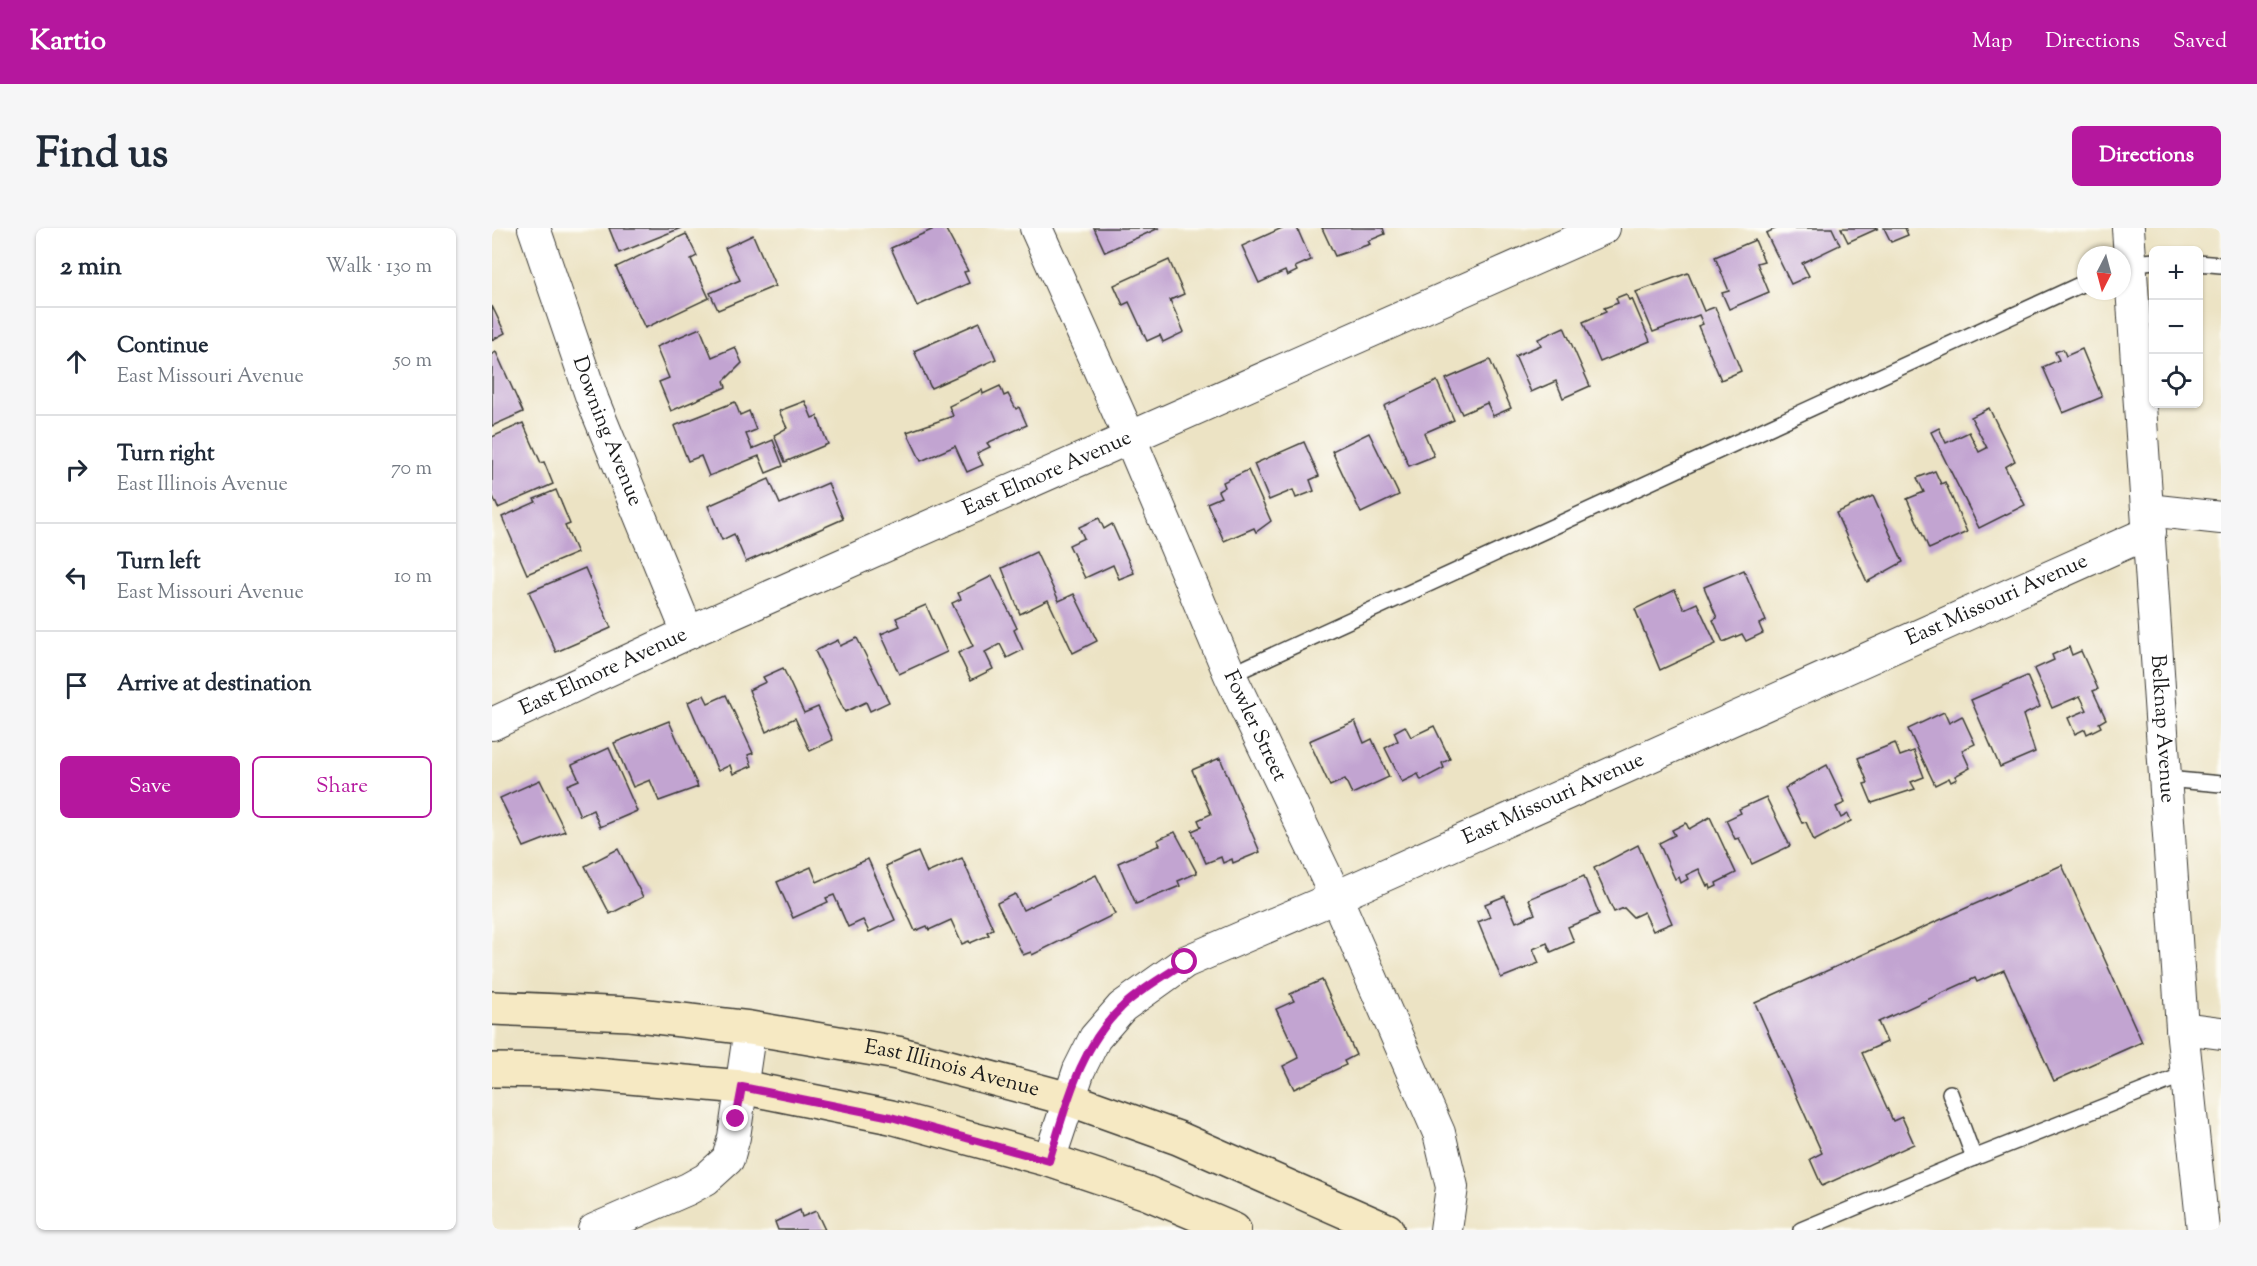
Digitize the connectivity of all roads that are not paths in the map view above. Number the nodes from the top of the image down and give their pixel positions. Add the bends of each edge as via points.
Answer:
1 (534, 228) edge
2 (1036, 228) edge
3 (2128, 228) edge
4 (1599, 229) edge
5 (2136, 263) edge
6 (2203, 263) edge
7 (2221, 265) edge
8 (2077, 286) edge
9 (1129, 436) junction
10 (2221, 519) edge
11 (2149, 521) junction
12 (688, 633) junction
13 (1230, 675) junction
14 (492, 724) edge
15 (2166, 779) junction
16 (2221, 784) edge
17 (1336, 897) junction
18 (492, 1008) edge
19 (2182, 1028) junction
20 (750, 1029) junction
21 (2221, 1033) edge
22 (492, 1070) edge
23 (2186, 1074) junction
24 (742, 1087) junction
25 (1950, 1093) dead end
26 (1069, 1099) junction
27 (1974, 1158) junction
28 (1049, 1161) junction
29 (594, 1230) edge
30 (1234, 1230) edge
31 (1387, 1230) edge
32 (1446, 1230) edge
33 (1801, 1230) edge
34 (2203, 1230) edge

1 - 12 street, Downing Avenue via 593,401
2 - 9 street, Fowler Street
3 - 5 street, Belknap Avenue
4 - 9 street, East Elmore Avenue
5 - 11 street, Belknap Avenue
6 - 7 lane
8 - 13 lane
9 - 12 street, East Elmore Avenue
9 - 13 street, Fowler Street
10 - 11 street
11 - 15 street, Belknap Avenue
11 - 17 street, East Missouri Avenue
12 - 14 street, East Elmore Avenue
13 - 17 street, Fowler Street
15 - 16 lane
15 - 19 street, Belknap Avenue
17 - 26 street, East Missouri Avenue via 1185,962 1122,1007 1095,1038
17 - 32 street, Fowler Street via 1439,1133 1452,1188
18 - 20 main road, East Illinois Avenue via 630,1014
19 - 21 street
19 - 23 street, Belknap Avenue
20 - 24 street
20 - 26 main road, East Illinois Avenue via 897,1053
22 - 24 main road via 561,1071
23 - 27 lane
23 - 34 street, Belknap Avenue
24 - 28 main road via 891,1117
24 - 29 street via 728,1159 688,1189
25 - 27 lane
26 - 28 street, East Missouri Avenue
26 - 31 main road, East Illinois Avenue via 1178,1138
27 - 33 lane
28 - 30 main road via 1147,1193

